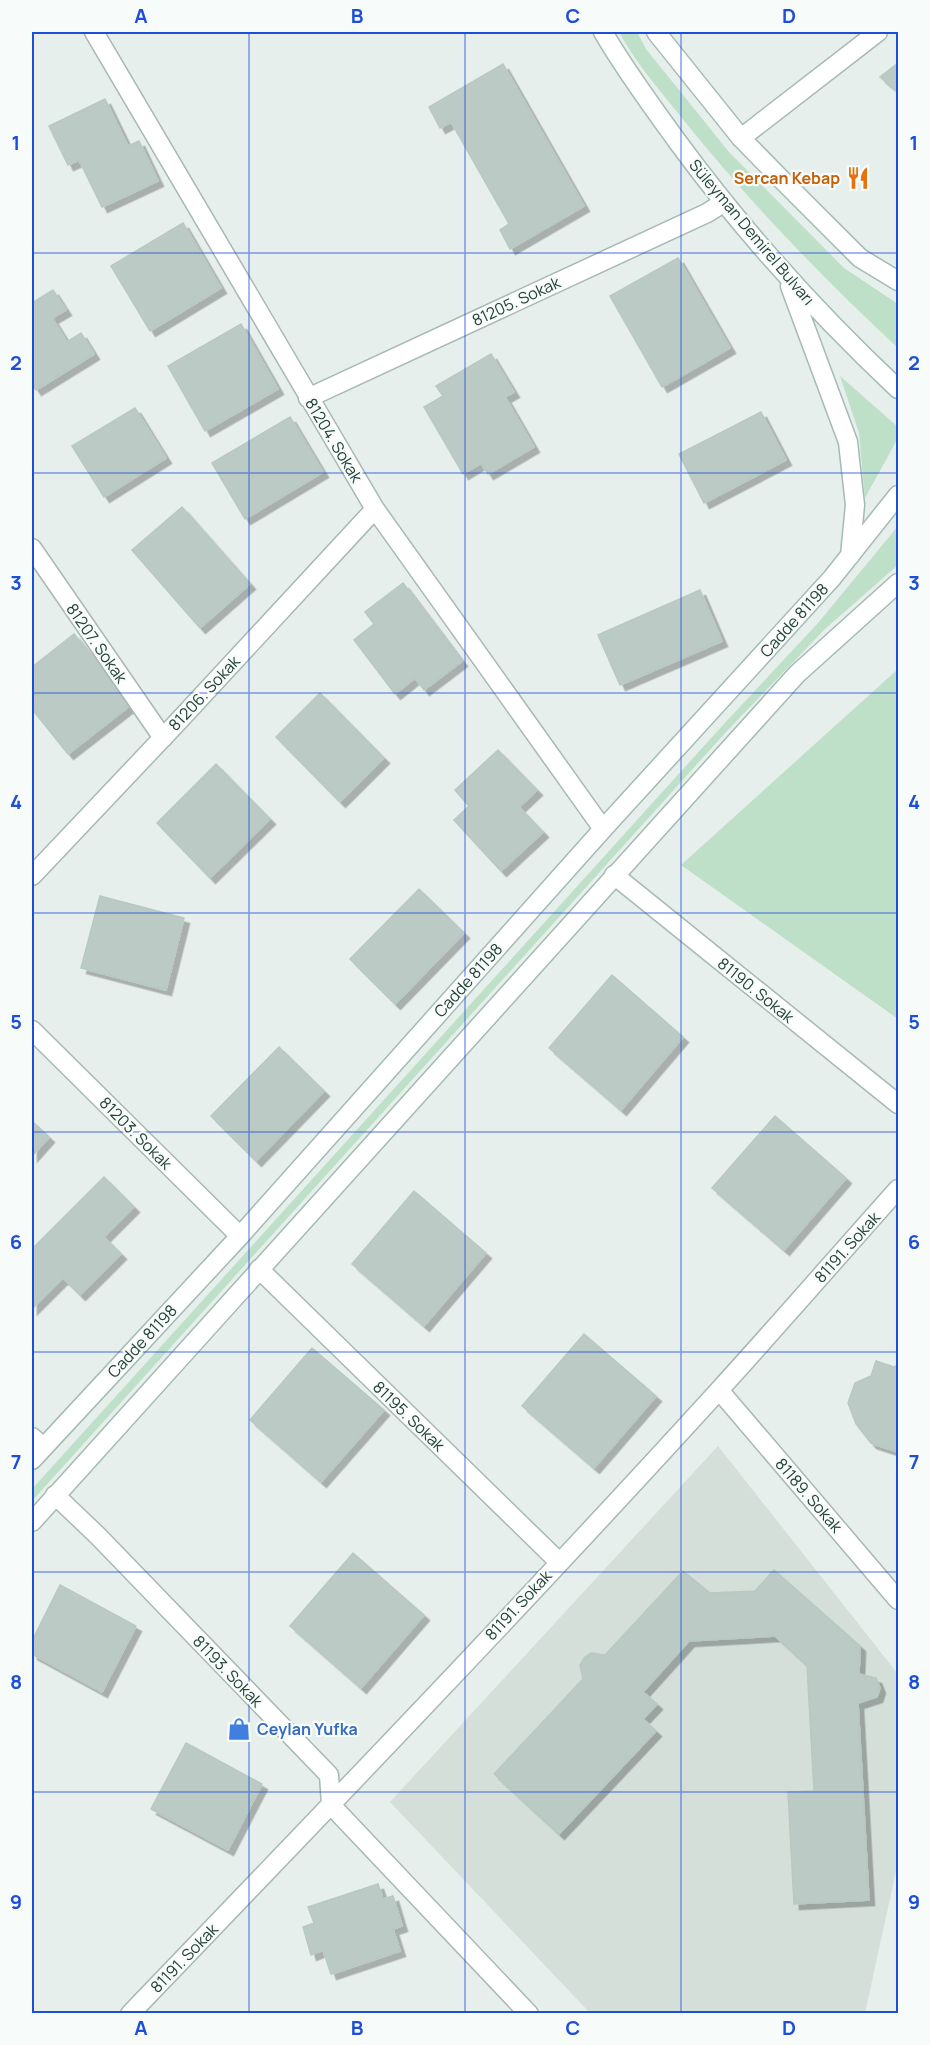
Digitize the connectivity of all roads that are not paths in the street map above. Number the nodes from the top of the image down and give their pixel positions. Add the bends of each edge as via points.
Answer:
1 (94, 32) edge
2 (603, 32) edge
3 (656, 32) edge
4 (878, 32) edge
5 (741, 138) junction
6 (723, 202) junction
7 (786, 275) junction
8 (898, 281) edge
9 (898, 389) edge
10 (308, 398) junction
11 (898, 495) edge
12 (375, 509) junction
13 (32, 548) edge
14 (850, 556) junction
15 (898, 583) edge
16 (163, 738) junction
17 (603, 829) junction
18 (614, 875) junction
19 (32, 876) edge
20 (32, 1030) edge
21 (898, 1104) edge
22 (898, 1189) edge
23 (240, 1236) junction
24 (259, 1269) junction
25 (719, 1390) junction
26 (35, 1448) edge
27 (55, 1495) junction
28 (32, 1522) edge
29 (559, 1562) junction
30 (898, 1600) edge
31 (331, 1805) junction
32 (130, 2013) edge
33 (529, 2013) edge

1 - 10 street, 81204. Sokak
2 - 6 street, Süleyman Demirel Bulvarı via 625,69
3 - 5 street
4 - 5 street
5 - 8 street via 861,258
6 - 7 street, Süleyman Demirel Bulvarı
6 - 10 street, 81205. Sokak via 699,217
7 - 9 street, Süleyman Demirel Bulvarı
7 - 14 street via 848,442 855,505
10 - 12 street, 81204. Sokak
11 - 14 street, Cadde 81198
12 - 16 street, 81206. Sokak
12 - 17 street, 81204. Sokak
13 - 16 street, 81207. Sokak
14 - 17 street, Cadde 81198
15 - 18 street via 797,674
16 - 19 street, 81206. Sokak
17 - 23 street, Cadde 81198
18 - 21 street, 81190. Sokak
18 - 24 street
20 - 23 street, 81203. Sokak
22 - 25 street, 81191. Sokak
23 - 26 street, Cadde 81198
24 - 27 street
24 - 29 street, 81195. Sokak
25 - 29 street, 81191. Sokak
25 - 30 street, 81189. Sokak
27 - 28 street
27 - 31 street, 81193. Sokak via 329,1775
29 - 31 street, 81191. Sokak
31 - 32 street, 81191. Sokak
31 - 33 street

